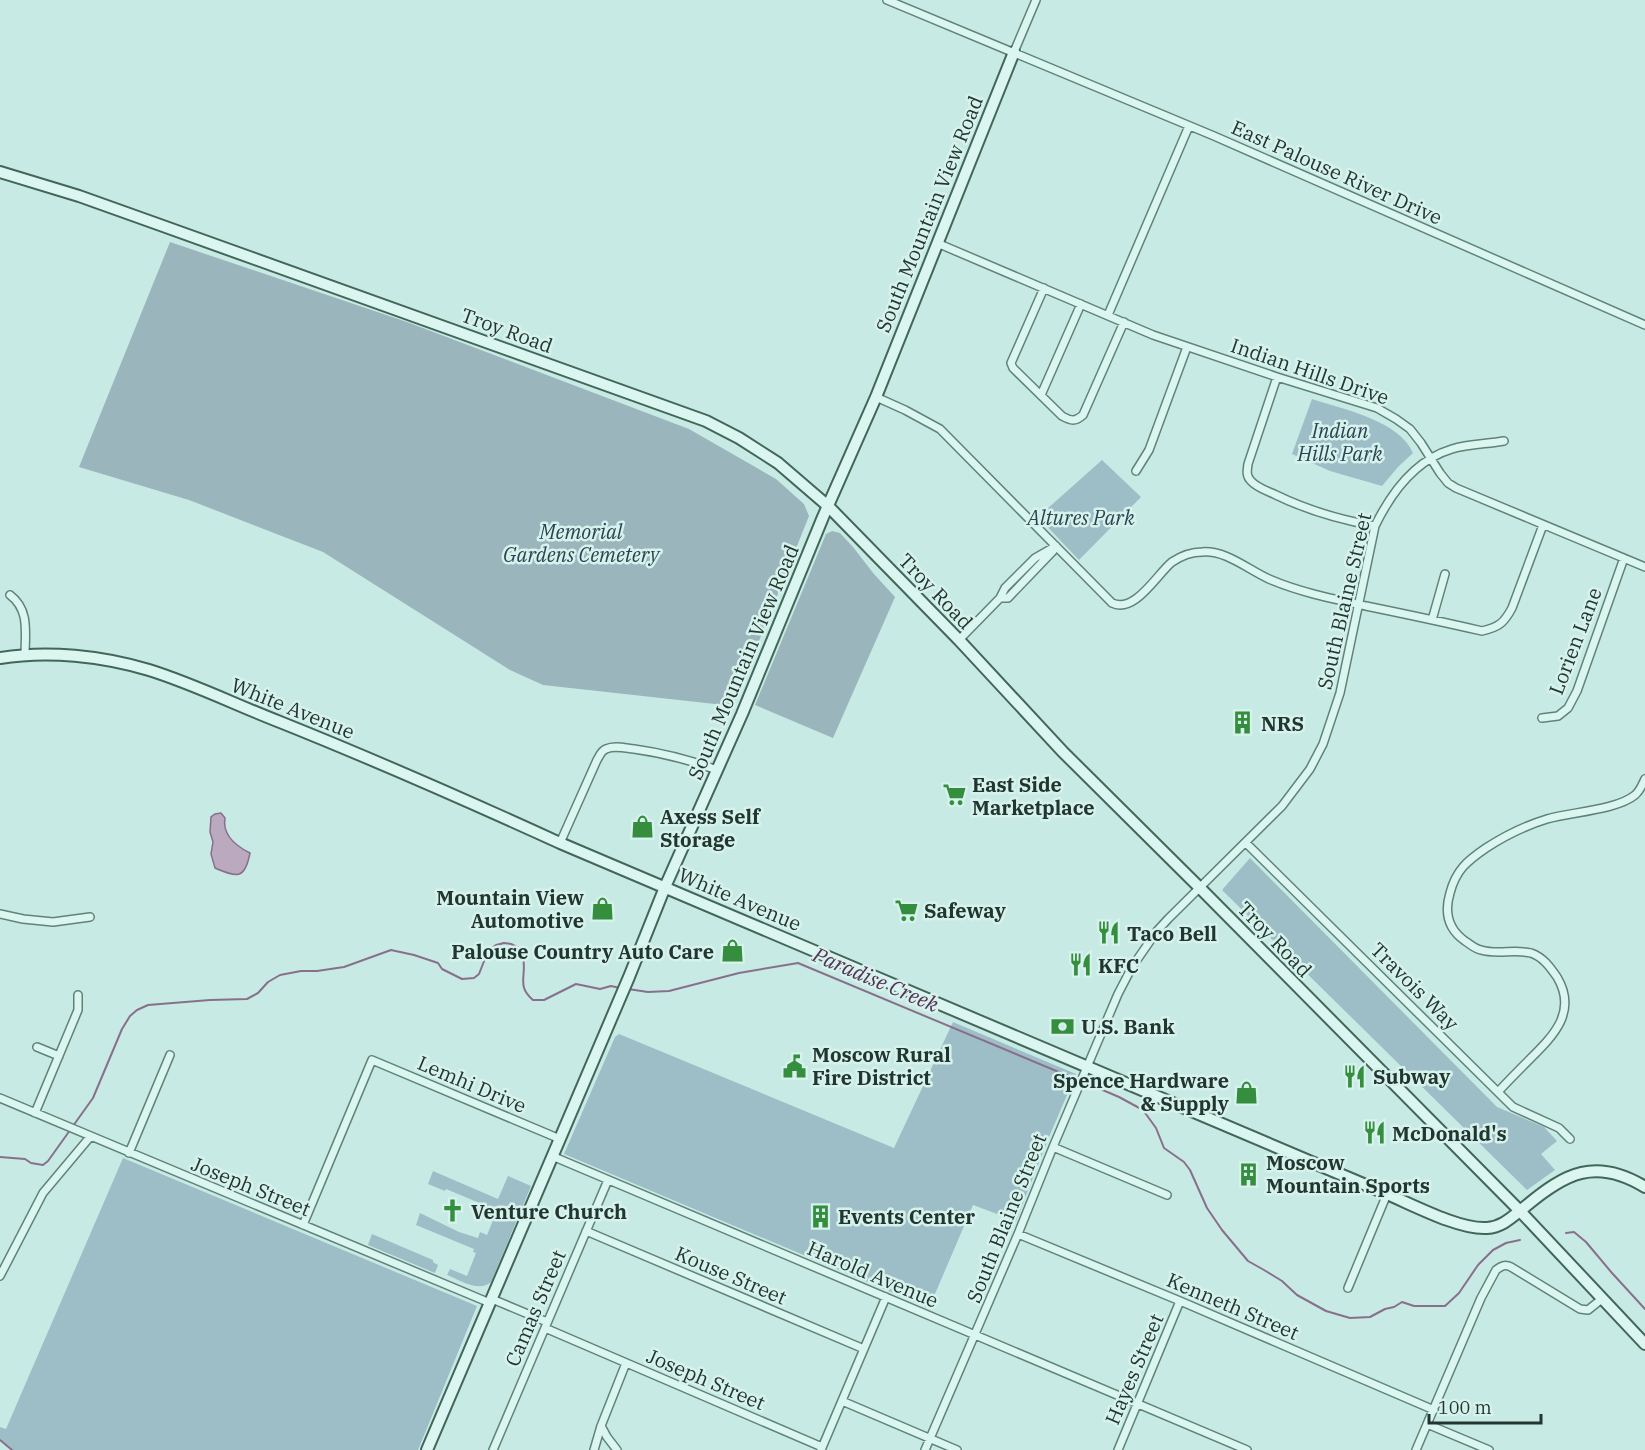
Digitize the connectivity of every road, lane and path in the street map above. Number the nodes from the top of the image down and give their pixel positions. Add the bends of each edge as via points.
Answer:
1 (887, 0) edge
2 (1036, 0) edge
3 (1014, 52) junction
4 (1189, 126) junction
5 (0, 172) edge
6 (937, 243) junction
7 (1044, 288) junction
8 (1080, 304) junction
9 (1108, 315) junction
10 (1124, 322) junction
11 (1645, 325) edge
12 (1187, 347) junction
13 (1277, 377) junction
14 (1041, 395) junction
15 (876, 397) junction
16 (1504, 441) dead end
17 (1431, 459) junction
18 (1136, 471) dead end
19 (828, 506) junction
20 (1543, 525) junction
21 (1375, 526) junction
22 (1056, 546) junction
23 (1624, 558) junction
24 (1645, 567) edge
25 (1445, 574) dead end
26 (10, 595) dead end
27 (1359, 604) junction
28 (1432, 620) junction
29 (959, 640) junction
30 (25, 656) junction
31 (0, 658) edge
32 (1542, 718) dead end
33 (717, 770) junction
34 (1645, 779) edge
35 (560, 843) junction
36 (1246, 843) junction
37 (665, 887) junction
38 (1200, 888) junction
39 (0, 914) edge
40 (90, 917) dead end
41 (78, 995) dead end
42 (37, 1047) dead end
43 (170, 1055) dead end
44 (59, 1056) junction
45 (1085, 1069) junction
46 (1497, 1092) junction
47 (0, 1098) edge
48 (35, 1113) junction
49 (90, 1137) junction
50 (560, 1138) junction
51 (1570, 1139) dead end
52 (1053, 1147) junction
53 (129, 1153) junction
54 (552, 1156) junction
55 (608, 1179) junction
56 (1645, 1187) edge
57 (1387, 1194) junction
58 (1167, 1195) dead end
59 (1520, 1211) junction
60 (303, 1225) junction
61 (586, 1231) junction
62 (1018, 1234) junction
63 (0, 1276) edge
64 (1348, 1288) dead end
65 (886, 1297) junction
66 (1604, 1298) junction
67 (491, 1301) junction
68 (1180, 1301) junction
69 (546, 1325) junction
70 (975, 1335) junction
71 (1645, 1344) edge
72 (864, 1348) junction
73 (626, 1363) junction
74 (842, 1401) junction
75 (1138, 1405) junction
76 (1434, 1410) junction
77 (1428, 1424) junction
78 (601, 1426) junction
79 (930, 1439) junction
80 (821, 1448) edge
81 (427, 1450) edge
82 (493, 1450) edge
83 (594, 1450) edge
84 (617, 1450) edge
85 (925, 1450) edge
86 (957, 1450) edge
87 (1118, 1450) edge
88 (1247, 1450) edge
89 (1416, 1450) edge
90 (1489, 1450) edge

1 - 3 street, East Palouse River Drive
2 - 3 street
3 - 4 street, East Palouse River Drive
3 - 6 street, South Mountain View Road
4 - 9 street
4 - 11 street, East Palouse River Drive
5 - 19 street, Troy Road via 79,196 706,421 778,463
6 - 7 street, Indian Hills Drive
6 - 15 street, South Mountain View Road
7 - 8 street, Indian Hills Drive
7 - 14 street via 1011,363
8 - 9 street, Indian Hills Drive
8 - 14 street
9 - 10 street, Indian Hills Drive
10 - 12 street, Indian Hills Drive
10 - 14 street via 1083,415 1070,420
12 - 13 street, Indian Hills Drive
12 - 18 street via 1149,450
13 - 17 street, Indian Hills Drive via 1377,408 1396,418 1410,429
13 - 21 street via 1248,464 1246,474 1250,481 1301,507
15 - 19 street, South Mountain View Road
15 - 22 street via 940,429
16 - 17 street, South Blaine Street via 1452,448
17 - 20 street, Indian Hills Drive via 1456,488
17 - 21 street, South Blaine Street via 1398,487
19 - 29 street, Troy Road
19 - 33 street, South Mountain View Road
20 - 23 street, Indian Hills Drive
20 - 28 street via 1505,620 1482,631
21 - 27 street, South Blaine Street
22 - 27 street via 1117,605 1138,597 1173,561 1203,552 1220,553 1281,584
22 - 29 street via 1008,598 1000,598
23 - 24 street, Indian Hills Drive
23 - 32 street, Lorien Lane via 1577,691 1568,708 1558,716
25 - 28 street
26 - 30 street via 19,602 24,615
27 - 28 street
27 - 36 street, South Blaine Street via 1340,693 1323,744 1310,770
29 - 38 street, Troy Road via 1063,752
30 - 31 street, White Avenue
30 - 35 street, White Avenue via 104,660 158,673 438,787
33 - 35 street via 680,757 608,747 600,754
33 - 37 street, South Mountain View Road
34 - 46 street via 1635,795 1622,802 1511,832 1471,858 1456,877 1447,912 1456,935 1480,950 1517,951 1542,958 1563,987 1562,1020 1553,1036
35 - 37 street, White Avenue
36 - 38 street, South Blaine Street
36 - 46 street, Travois Way
37 - 45 street, White Avenue
37 - 50 street, South Mountain View Road
38 - 45 street, South Blaine Street via 1157,931 1131,967
38 - 59 street, Troy Road
39 - 40 street via 52,922
41 - 44 street via 78,1010
42 - 44 street
43 - 53 street
44 - 48 street
45 - 52 street, South Blaine Street
45 - 57 street, White Avenue
46 - 51 street, Travois Way via 1513,1107 1559,1128
47 - 48 street, Joseph Street
48 - 49 street, Joseph Street
49 - 53 street, Joseph Street
49 - 63 street via 43,1193
50 - 54 street, South Mountain View Road
50 - 60 street, Lemhi Drive via 372,1060
52 - 58 street
52 - 62 street, South Blaine Street
53 - 60 street, Joseph Street
54 - 55 street, Harold Avenue
54 - 67 street, South Mountain View Road
55 - 61 street, Camas Street
55 - 65 street, Harold Avenue
56 - 59 street, White Avenue via 1616,1173 1581,1173 1548,1187
57 - 59 street, White Avenue via 1475,1228 1505,1223
57 - 64 street
59 - 66 street, Troy Road
60 - 67 street, Joseph Street
61 - 69 street, Camas Street
61 - 72 street, Kouse Street
62 - 68 street, Kenneth Street
62 - 70 street, South Blaine Street
65 - 70 street, Harold Avenue
65 - 72 street
66 - 71 street, Troy Road
66 - 76 street via 1583,1310 1507,1265 1499,1267 1480,1298
67 - 69 street, Joseph Street
67 - 81 street, South Mountain View Road
68 - 75 street, Hayes Street
68 - 76 street, Kenneth Street
69 - 73 street, Joseph Street
69 - 82 street, Camas Street
70 - 75 street, Harold Avenue
70 - 79 street, South Blaine Street
72 - 74 street
73 - 78 street
73 - 80 street, Joseph Street
74 - 79 street
74 - 80 street
75 - 87 street, Hayes Street
75 - 88 street, Harold Avenue
76 - 77 street
77 - 89 street
77 - 90 street
78 - 83 street
78 - 84 street
79 - 85 street, South Blaine Street
79 - 86 street

